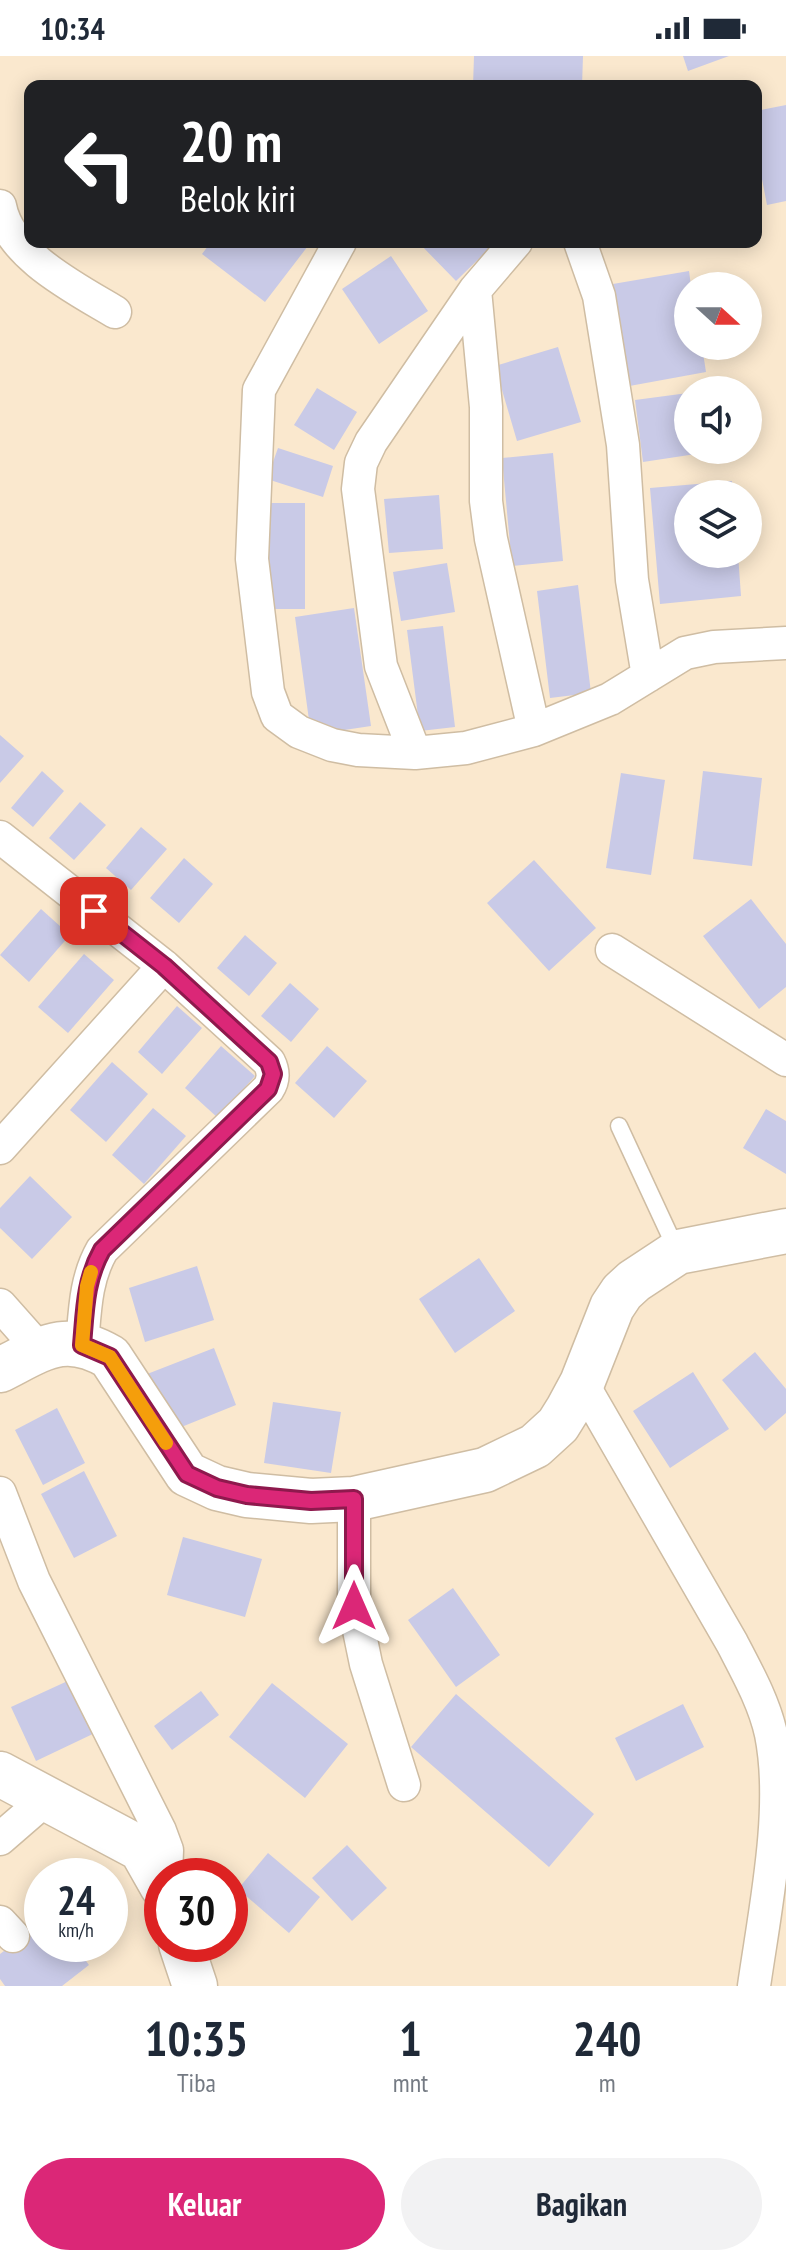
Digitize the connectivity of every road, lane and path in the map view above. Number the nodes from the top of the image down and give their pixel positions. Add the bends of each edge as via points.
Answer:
1 (0, 206) edge
2 (24, 246) edge
3 (25, 248) edge
4 (337, 248) edge
5 (511, 248) edge
6 (582, 248) edge
7 (475, 290) junction
8 (115, 312) dead end
9 (786, 643) edge
10 (648, 676) junction
11 (534, 730) junction
12 (415, 753) junction
13 (0, 837) edge
14 (612, 950) dead end
15 (164, 966) junction
16 (786, 1060) edge
17 (619, 1126) dead end
18 (0, 1148) edge
19 (786, 1231) edge
20 (678, 1252) junction
21 (0, 1305) edge
22 (61, 1347) junction
23 (0, 1370) edge
24 (582, 1383) junction
25 (0, 1493) edge
26 (354, 1499) junction
27 (778, 1742) edge
28 (0, 1774) edge
29 (404, 1785) dead end
30 (45, 1800) junction
31 (0, 1839) edge
32 (146, 1858) edge
33 (167, 1858) edge
34 (187, 1962) edge
35 (195, 1986) edge
36 (754, 1986) edge

1 - 2 street via 3,223
3 - 8 street via 45,270
4 - 12 street via 259,390 252,559 268,692 277,716 299,732 358,750
5 - 7 street
6 - 10 street via 599,296 623,445 632,580
7 - 11 street via 491,539
7 - 12 street via 361,463 358,489 381,666
9 - 10 street via 685,653
10 - 11 street via 610,699
11 - 12 street via 466,748
13 - 15 street
14 - 16 street
15 - 18 street
15 - 22 street via 269,1062 272,1083 102,1250
17 - 20 lane
19 - 20 street
20 - 24 street via 622,1292 602,1327
21 - 22 street
22 - 23 street
22 - 26 street via 110,1357 187,1474 247,1495
24 - 26 street via 549,1436 518,1455 485,1470
24 - 27 street via 732,1643
25 - 33 street via 34,1581 160,1831
26 - 29 street via 354,1606 366,1664
27 - 36 street via 775,1815
28 - 30 street
30 - 31 street
30 - 32 street via 141,1849
34 - 35 street

